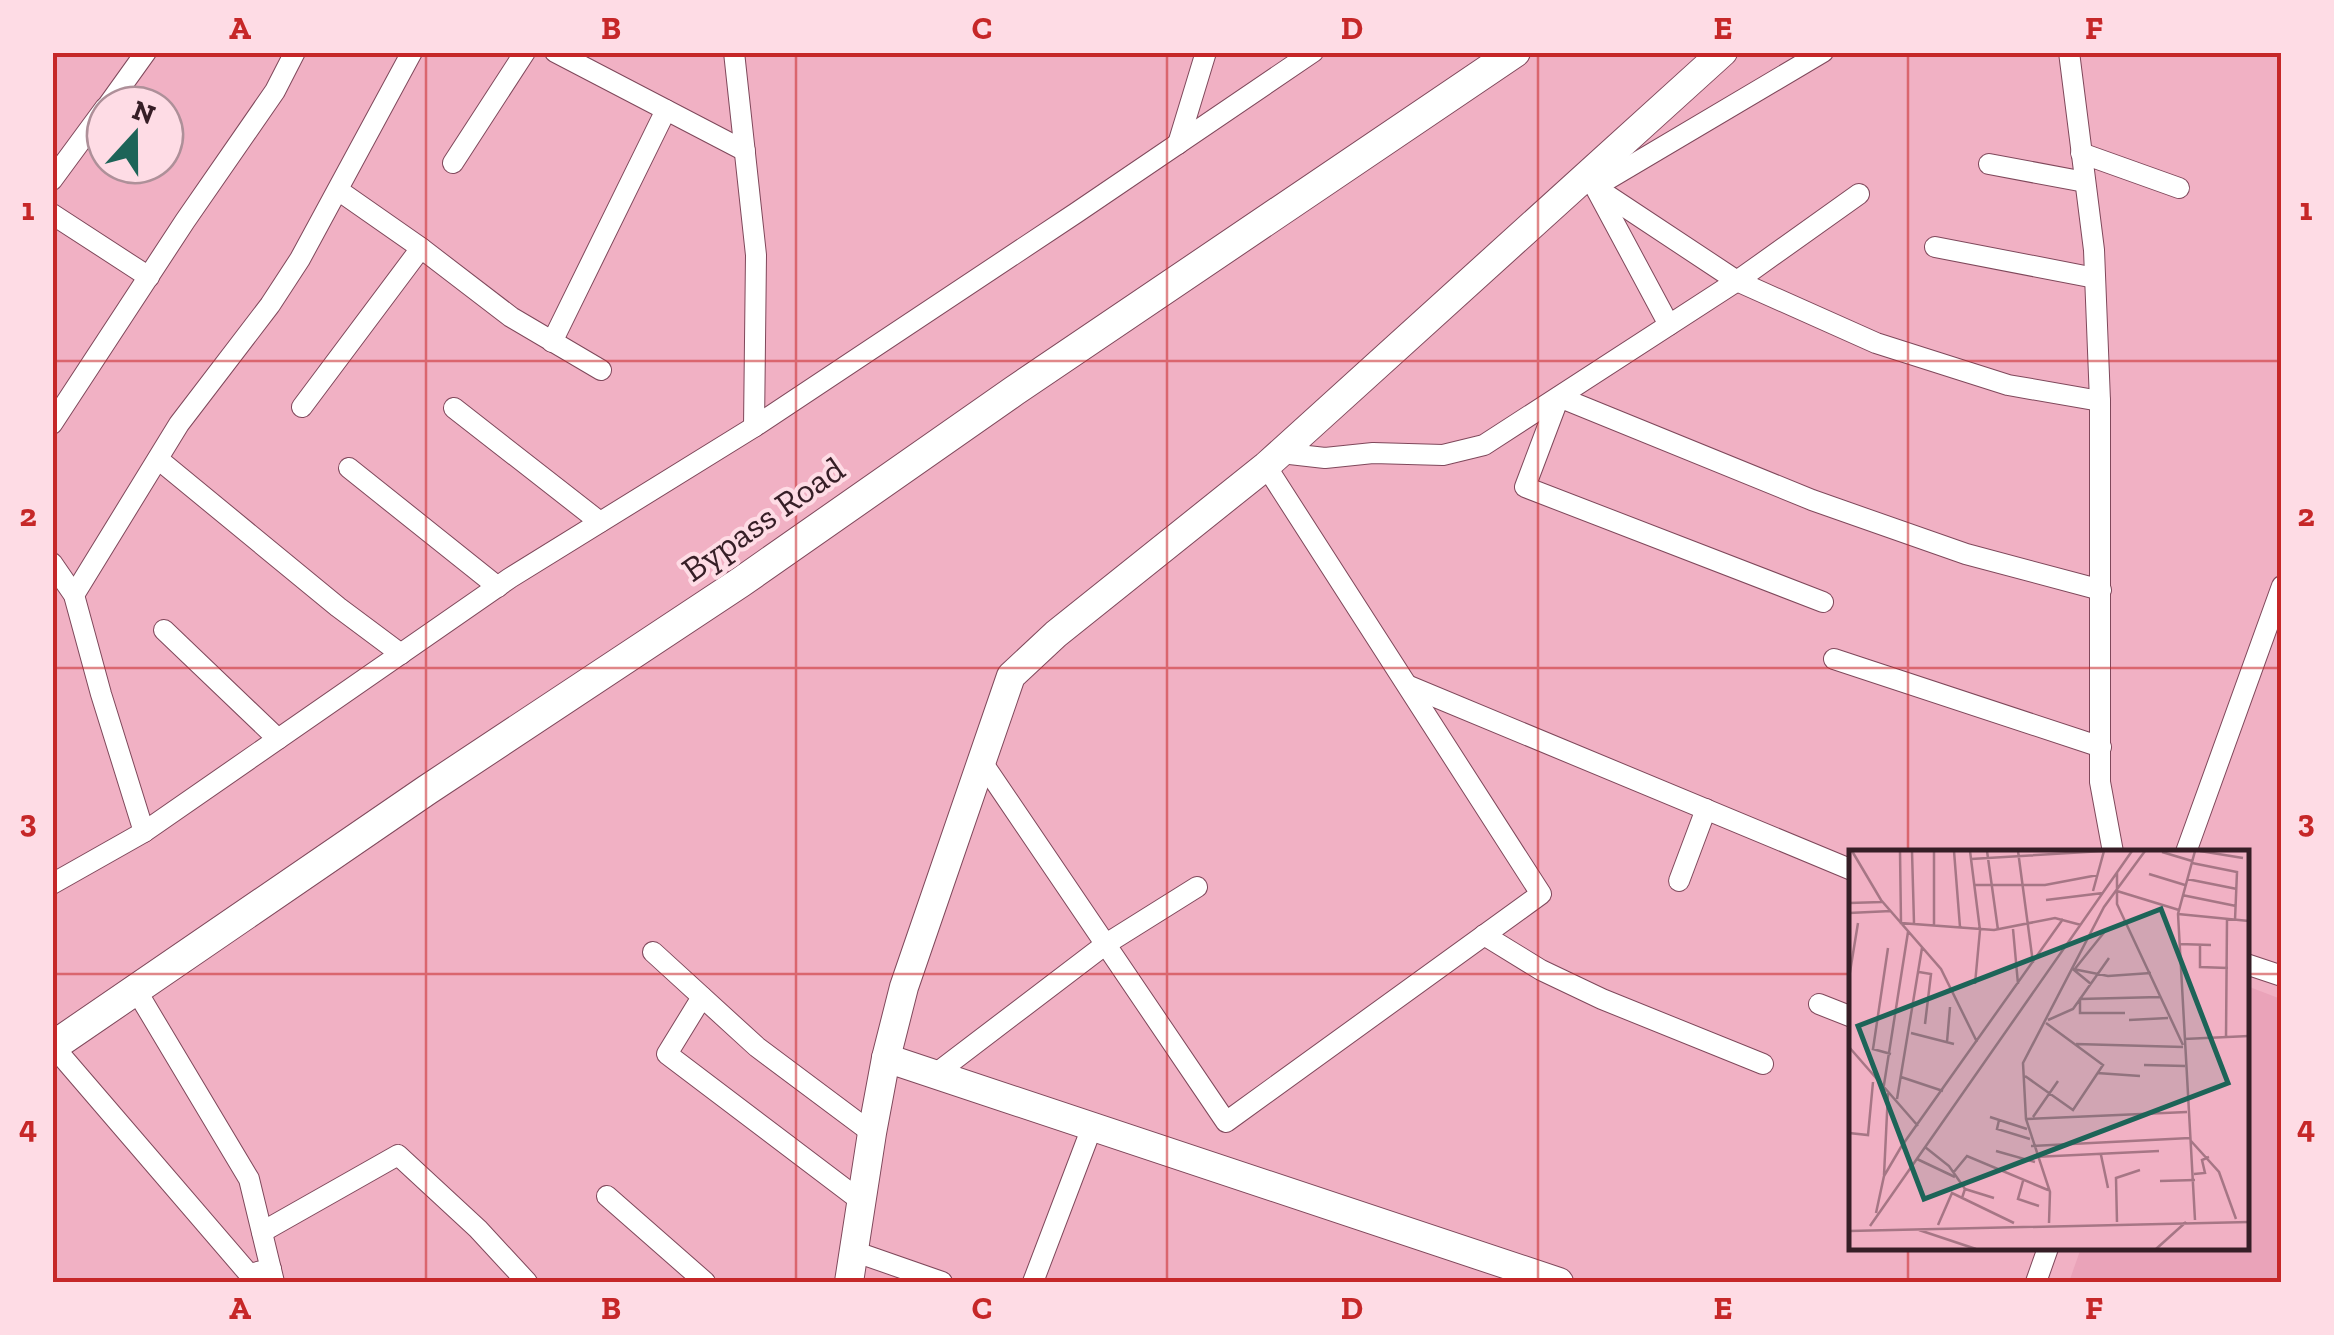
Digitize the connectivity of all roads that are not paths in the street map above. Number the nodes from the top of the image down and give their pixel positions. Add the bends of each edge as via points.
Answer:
1 (146, 52) edge
2 (296, 52) edge
3 (412, 52) edge
4 (525, 52) edge
5 (555, 52) edge
6 (734, 52) edge
7 (1206, 52) edge
8 (1313, 52) edge
9 (1515, 52) edge
10 (1724, 52) edge
11 (1822, 52) edge
12 (2069, 52) edge
13 (122, 85) edge
14 (666, 110) junction
15 (85, 135) edge
16 (1178, 144) junction
17 (745, 151) junction
18 (2081, 154) junction
19 (453, 163) dead end
20 (1989, 164) dead end
21 (52, 180) edge
22 (1591, 182) junction
23 (2085, 182) junction
24 (2179, 188) dead end
25 (338, 190) junction
26 (1859, 194) dead end
27 (52, 214) edge
28 (1935, 247) dead end
29 (421, 248) junction
30 (149, 277) junction
31 (2095, 278) junction
32 (1737, 281) junction
33 (1669, 325) junction
34 (552, 342) junction
35 (601, 370) dead end
36 (1559, 397) junction
37 (2100, 401) junction
38 (302, 407) dead end
39 (454, 408) dead end
40 (52, 424) edge
41 (754, 427) junction
42 (158, 459) junction
43 (1274, 460) junction
44 (349, 468) dead end
45 (600, 522) junction
46 (52, 563) edge
47 (2282, 586) edge
48 (498, 587) junction
49 (2101, 590) junction
50 (74, 595) junction
51 (1823, 602) dead end
52 (164, 630) dead end
53 (401, 654) junction
54 (1834, 659) dead end
55 (1408, 686) junction
56 (278, 740) junction
57 (2100, 747) junction
58 (982, 762) junction
59 (1706, 810) junction
60 (144, 832) junction
61 (2113, 850) edge
62 (2187, 850) edge
63 (1849, 869) edge
64 (1680, 880) dead end
65 (52, 884) edge
66 (1197, 887) dead end
67 (1484, 935) junction
68 (1106, 944) junction
69 (653, 952) dead end
70 (2249, 965) edge
71 (2282, 976) edge
72 (136, 990) junction
73 (702, 997) junction
74 (1819, 1004) dead end
75 (1849, 1016) edge
76 (53, 1046) edge
77 (886, 1058) junction
78 (1763, 1064) dead end
79 (934, 1074) junction
80 (1092, 1127) junction
81 (872, 1133) junction
82 (607, 1196) dead end
83 (861, 1201) junction
84 (262, 1232) junction
85 (2047, 1250) edge
86 (854, 1251) junction
87 (273, 1276) edge
88 (527, 1282) edge
89 (705, 1282) edge
90 (849, 1282) edge
91 (942, 1282) edge
92 (1033, 1282) edge
93 (1558, 1282) edge
94 (2036, 1282) edge

1 - 13 street
2 - 30 street
3 - 25 street
4 - 19 street
5 - 14 street
6 - 17 street
7 - 16 street
8 - 16 street
9 - 72 main road, Bypass Road
10 - 22 street
11 - 22 street
12 - 18 street
14 - 17 street
14 - 34 street
15 - 21 street
16 - 41 street
17 - 41 street via 756,255
18 - 23 street
18 - 24 street
20 - 23 street
22 - 32 street
22 - 33 street
22 - 43 street
23 - 31 street
25 - 29 street
25 - 42 street via 280,290
26 - 32 street
27 - 30 street
28 - 31 street
29 - 34 street
29 - 38 street
30 - 40 street
31 - 37 street
32 - 33 street
32 - 37 street via 1876,343 2008,384
33 - 36 street
34 - 35 street
36 - 43 street via 1484,445 1444,456
36 - 49 street via 1812,500 1966,554
36 - 51 street via 1526,487
37 - 49 street
39 - 45 street
41 - 45 street
42 - 50 street
42 - 53 street
43 - 55 street
43 - 58 street via 1011,676
44 - 48 street
45 - 48 street
46 - 50 street
47 - 62 street
48 - 53 street
49 - 57 street
50 - 60 street
52 - 56 street
53 - 56 street
54 - 57 street
55 - 59 street
55 - 67 street via 1541,894
56 - 60 street
57 - 61 street
58 - 68 street
58 - 77 street
59 - 63 street
59 - 64 street
60 - 65 street
66 - 68 street
67 - 68 street via 1226,1122
67 - 78 street via 1602,999
68 - 79 street
69 - 73 street
70 - 71 street
72 - 76 main road, Bypass Road
72 - 84 street via 249,1179
73 - 81 street
73 - 83 street via 666,1054
74 - 75 street
76 - 87 street via 249,1274
77 - 79 street
77 - 81 street
79 - 80 street
80 - 92 street
80 - 93 street
81 - 83 street
82 - 89 street
83 - 86 street
84 - 87 street
84 - 88 street via 398,1155
85 - 94 street
86 - 90 street
86 - 91 street

